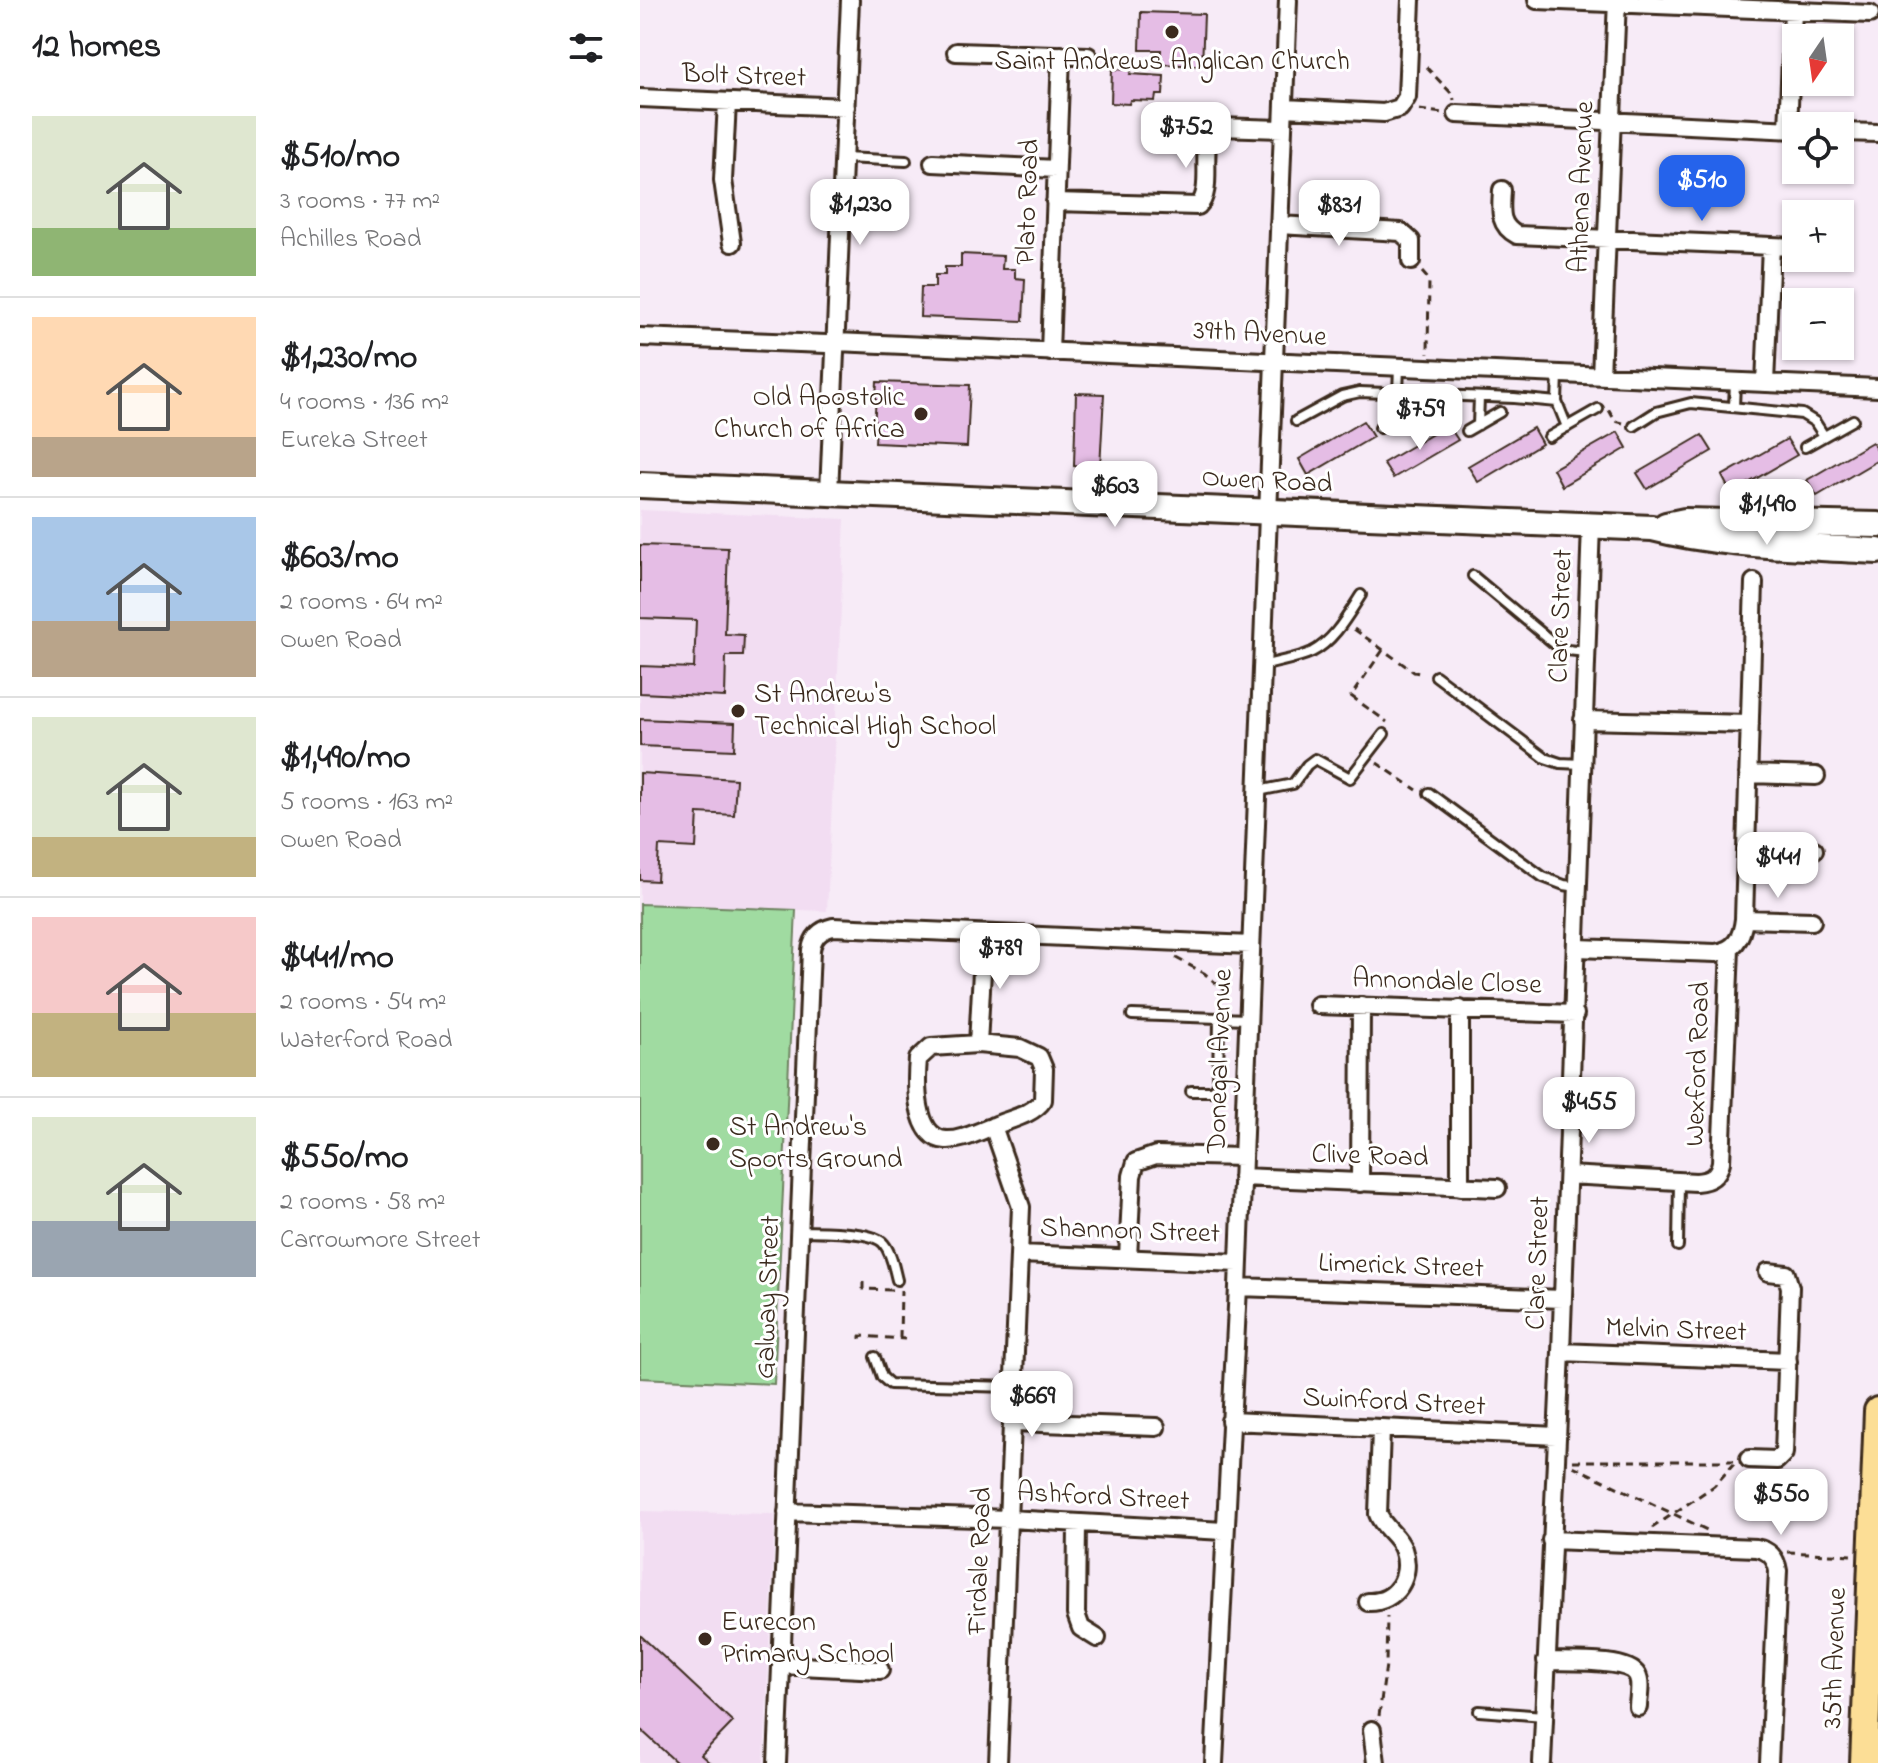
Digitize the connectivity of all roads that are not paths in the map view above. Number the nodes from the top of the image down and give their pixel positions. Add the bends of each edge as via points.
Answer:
1 (850, 0) edge
2 (1288, 0) edge
3 (1411, 0) edge
4 (1537, 0) edge
5 (1617, 2) edge
6 (1793, 11) junction
7 (1870, 14) dead end
8 (956, 52) dead end
9 (1061, 55) junction
10 (1088, 56) dead end
11 (640, 98) edge
12 (727, 102) junction
13 (846, 107) junction
14 (1284, 108) junction
15 (1792, 112) edge
16 (1457, 114) road end
17 (1612, 122) junction
18 (1283, 129) junction
19 (1782, 130) edge
20 (1854, 132) edge
21 (1878, 133) edge
22 (844, 158) junction
23 (906, 161) dead end
24 (933, 163) dead end
25 (1056, 169) junction
26 (1502, 190) dead end
27 (1055, 202) junction
28 (1279, 225) junction
29 (1607, 239) junction
30 (732, 243) dead end
31 (1771, 246) junction
32 (1782, 246) edge
33 (1411, 261) road end
34 (640, 337) edge
35 (836, 342) junction
36 (1050, 352) junction
37 (1273, 362) junction
38 (1399, 367) junction
39 (1558, 374) junction
40 (1601, 376) junction
41 (1735, 382) junction
42 (1765, 383) junction
43 (1878, 388) edge
44 (1398, 393) junction
45 (1479, 397) junction
46 (1557, 402) junction
47 (1734, 407) junction
48 (1415, 409) dead end
49 (1598, 409) road end
50 (1500, 412) dead end
51 (1397, 419) junction
52 (1853, 420) dead end
53 (1296, 421) dead end
54 (1478, 425) junction
55 (1634, 426) road end
56 (1567, 427) junction
57 (1380, 428) dead end
58 (1467, 431) dead end
59 (1824, 436) junction
60 (1549, 437) dead end
61 (1805, 447) dead end
62 (640, 485) edge
63 (829, 493) junction
64 (1267, 512) junction
65 (1591, 525) junction
66 (1878, 525) edge
67 (1652, 528) junction
68 (1878, 551) edge
69 (1473, 576) dead end
70 (1754, 582) dead end
71 (1361, 595) dead end
72 (1586, 652) junction
73 (1263, 666) junction
74 (1436, 676) road end
75 (1583, 720) junction
76 (1750, 724) junction
77 (1384, 734) road end
78 (1582, 764) junction
79 (1748, 774) junction
80 (1816, 776) dead end
81 (1258, 791) junction
82 (1429, 793) road end
83 (1746, 847) junction
84 (1814, 850) dead end
85 (1578, 887) junction
86 (1744, 919) junction
87 (1812, 921) dead end
88 (984, 935) junction
89 (1251, 945) junction
90 (1577, 948) junction
91 (1730, 949) junction
92 (1318, 1005) dead end
93 (1361, 1006) junction
94 (1460, 1009) junction
95 (1575, 1014) junction
96 (1132, 1015) dead end
97 (1219, 1018) junction
98 (1248, 1019) junction
99 (978, 1044) junction
100 (1191, 1091) dead end
101 (993, 1126) junction
102 (1243, 1157) junction
103 (1568, 1175) junction
104 (1242, 1177) junction
105 (1679, 1181) junction
106 (1360, 1183) junction
107 (1460, 1187) junction
108 (1497, 1188) dead end
109 (798, 1231) junction
110 (1678, 1246) dead end
111 (1020, 1254) junction
112 (1128, 1258) junction
113 (1238, 1263) junction
114 (1768, 1272) dead end
115 (897, 1280) dead end
116 (1238, 1287) junction
117 (1563, 1299) junction
118 (1561, 1352) junction
119 (875, 1357) dead end
120 (1788, 1361) junction
121 (1014, 1387) junction
122 (1878, 1411) edge
123 (1230, 1421) junction
124 (1013, 1422) junction
125 (1156, 1427) dead end
126 (1381, 1430) junction
127 (1556, 1436) junction
128 (1749, 1459) dead end
129 (787, 1512) junction
130 (1009, 1519) junction
131 (1077, 1524) junction
132 (1224, 1531) junction
133 (1551, 1540) junction
134 (1368, 1602) dead end
135 (1097, 1638) dead end
136 (1546, 1661) junction
137 (781, 1665) junction
138 (880, 1670) dead end
139 (1638, 1707) dead end
140 (1479, 1711) dead end
141 (1544, 1716) junction
142 (1372, 1730) road end
143 (777, 1763) edge
144 (998, 1763) edge
145 (1214, 1763) edge
146 (1376, 1763) edge
147 (1542, 1763) edge
148 (1769, 1763) edge
149 (1864, 1763) edge

1 - 13 street
2 - 14 street, Donegal Avenue
3 - 14 street via 1407,97 1400,108 1384,113
4 - 5 street
5 - 6 street
5 - 17 street, Athena Avenue
6 - 7 street
6 - 15 street
8 - 9 street
9 - 10 street
9 - 25 street, Plato Road
11 - 12 street, Bolt Street
12 - 13 street, Bolt Street
12 - 30 street via 723,180
13 - 22 street
14 - 18 street, Donegal Avenue
16 - 17 street
17 - 19 street
17 - 29 street, Athena Avenue
18 - 27 street via 1211,131 1204,198 1198,206
18 - 28 street, Donegal Avenue
20 - 21 street
22 - 23 lane
22 - 35 street
24 - 25 street
25 - 27 street, Plato Road
26 - 29 street via 1501,217 1512,233
27 - 36 street, Plato Road
28 - 33 street via 1401,232 1411,241
28 - 37 street, Donegal Avenue
29 - 31 street
29 - 40 street, Athena Avenue
31 - 32 street
31 - 42 street
34 - 35 street, 39th Avenue
35 - 36 street, 39th Avenue
35 - 63 street
36 - 37 street, 39th Avenue
37 - 38 street, 39th Avenue
37 - 64 street, Donegal Avenue
38 - 39 street, 39th Avenue
38 - 44 lane
39 - 40 street, 39th Avenue
39 - 46 lane
40 - 41 street, 39th Avenue
41 - 42 street, 39th Avenue
41 - 47 lane
42 - 43 street, 39th Avenue
44 - 45 lane
44 - 51 lane
44 - 53 lane via 1352,393
45 - 46 lane
45 - 54 lane
46 - 56 lane
47 - 55 lane via 1669,407
47 - 59 lane via 1802,414
48 - 51 lane
49 - 56 lane
50 - 54 lane
51 - 57 lane
52 - 59 lane
54 - 58 lane
56 - 60 lane
59 - 61 lane
62 - 63 street, Owen Road
63 - 64 street, Owen Road
64 - 65 street, Owen Road
64 - 73 street, Donegal Avenue
65 - 67 street, Owen Road
65 - 72 street, Clare Street
66 - 67 street, Owen Road via 1685,521
67 - 68 street, Owen Road via 1720,541
69 - 72 lane via 1556,645
70 - 76 street
71 - 73 lane via 1329,639 1313,651
72 - 75 street, Clare Street
73 - 81 street, Donegal Avenue
74 - 78 lane via 1545,758
75 - 76 street
75 - 78 street, Clare Street
76 - 79 street
77 - 81 lane via 1350,778 1315,759 1293,784
78 - 85 street, Clare Street
79 - 80 street
79 - 83 street
81 - 89 street, Donegal Avenue
82 - 85 lane via 1543,877
83 - 84 street
83 - 86 street
85 - 90 street, Clare Street
86 - 87 street
86 - 91 street
88 - 89 street, Galway Street
88 - 99 street
88 - 109 street, Galway Street via 833,927 814,939
89 - 98 street, Donegal Avenue
90 - 91 street via 1716,953
90 - 95 street, Clare Street
91 - 105 street, Wexford Road via 1719,1170 1707,1180
92 - 93 street, Annondale Close
93 - 94 street, Annondale Close
93 - 106 street
94 - 95 street, Annondale Close
94 - 107 street
95 - 103 street, Clare Street
96 - 97 lane
97 - 98 lane
97 - 100 lane via 1218,1086
98 - 102 street, Donegal Avenue
99 - 101 street via 1031,1051 1043,1063 1045,1094 1040,1104
99 - 101 street via 939,1045 921,1053 917,1098 930,1131 941,1140
101 - 111 street, Firdale Road via 1020,1199
102 - 104 street, Donegal Avenue
102 - 112 street via 1156,1155 1136,1162
103 - 105 street, Wexford Road
103 - 117 street, Clare Street
104 - 106 street, Clive Road
104 - 113 street, Donegal Avenue
105 - 110 lane
106 - 107 street, Clive Road
107 - 108 street, Clive Road
109 - 115 lane via 881,1240
109 - 129 street, Galway Street
111 - 112 street, Shannon Street
111 - 121 street, Firdale Road
112 - 113 street, Shannon Street
113 - 116 street, Donegal Avenue
114 - 120 street via 1783,1273 1789,1280
116 - 117 street, Limerick Street
116 - 123 street, Donegal Avenue
117 - 118 street, Clare Street
118 - 120 street, Melvin Street
118 - 127 street, Clare Street
119 - 121 lane via 890,1384
120 - 128 street via 1784,1453 1777,1460
121 - 124 street, Firdale Road
122 - 149 main road, 35th Avenue
123 - 126 street, Swinford Street
123 - 132 street, Donegal Avenue
124 - 125 street
124 - 130 street, Firdale Road
126 - 127 street, Swinford Street
126 - 134 street via 1378,1514 1405,1556 1401,1585 1387,1599
127 - 133 street, Clare Street
129 - 130 street, Ashford Street
129 - 137 street, Galway Street
130 - 131 street, Ashford Street
130 - 144 street, Firdale Road
131 - 132 street, Ashford Street
131 - 135 street via 1076,1614 1081,1628
132 - 145 street, Donegal Avenue
133 - 136 street, Clare Street
133 - 148 street via 1756,1548 1773,1556 1778,1571
136 - 139 street via 1632,1669 1639,1680
136 - 141 street, Clare Street
137 - 138 street
137 - 143 street, Galway Street
140 - 141 lane
141 - 147 street, Clare Street
142 - 146 street

